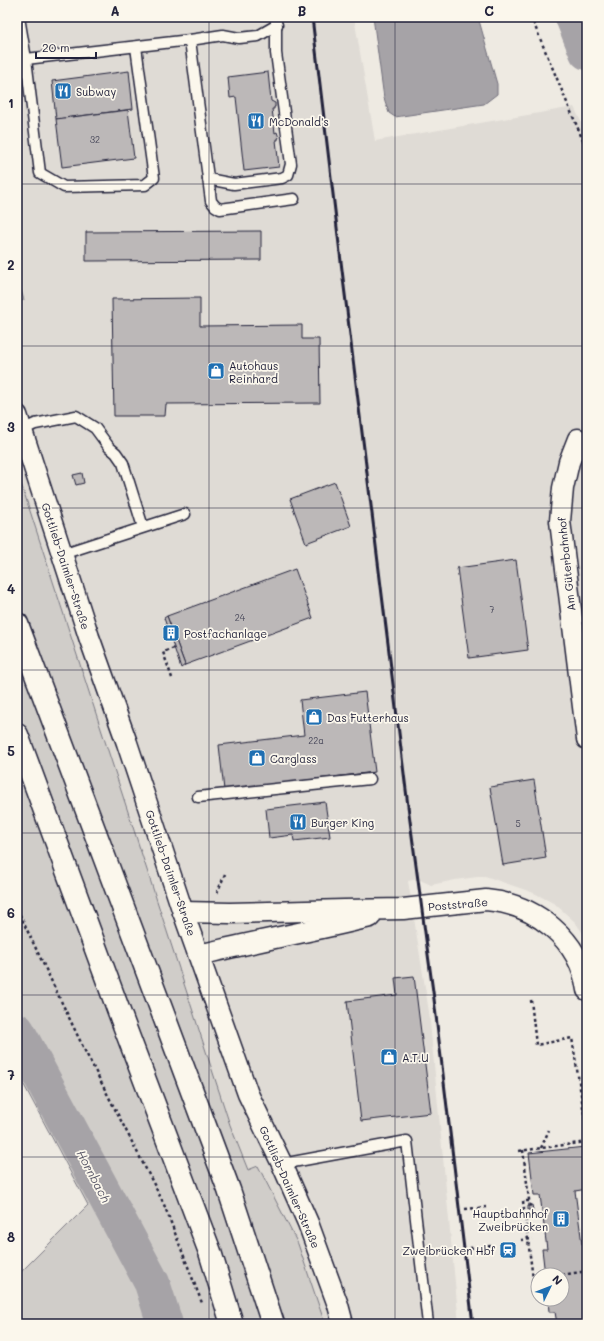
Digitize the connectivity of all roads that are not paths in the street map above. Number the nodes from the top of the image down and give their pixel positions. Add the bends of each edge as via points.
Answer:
1 (20, 17) edge
2 (277, 21) edge
3 (190, 40) junction
4 (136, 46) junction
5 (26, 59) junction
6 (208, 180) junction
7 (294, 199) dead end
8 (19, 422) edge
9 (578, 439) dead end
10 (185, 514) dead end
11 (143, 527) junction
12 (62, 554) junction
13 (17, 624) edge
14 (17, 735) edge
15 (587, 739) edge
16 (370, 779) dead end
17 (198, 797) dead end
18 (403, 909) junction
19 (183, 912) junction
20 (200, 955) junction
21 (587, 990) edge
22 (282, 1164) junction
23 (232, 1324) edge
24 (273, 1324) edge
25 (343, 1324) edge
26 (428, 1324) edge

1 - 5 lane
2 - 3 lane via 258,36 239,38 223,35
2 - 6 lane via 276,53 291,164 288,175 234,184
3 - 4 lane
3 - 6 lane
4 - 5 lane
4 - 5 lane via 154,178 145,186 64,187 40,173
6 - 7 lane via 211,201 220,209
8 - 11 lane via 35,424 76,416 96,428 123,463
8 - 12 street, Gottlieb-Daimler-Straße
9 - 15 street, Am Güterbahnhof via 563,488 560,522
10 - 11 lane
11 - 12 lane
12 - 19 street, Gottlieb-Daimler-Straße
13 - 24 highway via 229,1190
14 - 23 highway via 210,1252
16 - 17 lane
18 - 19 street, Poststraße
18 - 20 street, Poststraße
18 - 21 street, Poststraße via 486,900 517,906 541,918 560,934 577,958
19 - 20 street, Gottlieb-Daimler-Straße
20 - 22 street, Gottlieb-Daimler-Straße via 248,1094
22 - 25 street, Gottlieb-Daimler-Straße via 310,1230
22 - 26 lane via 407,1141

